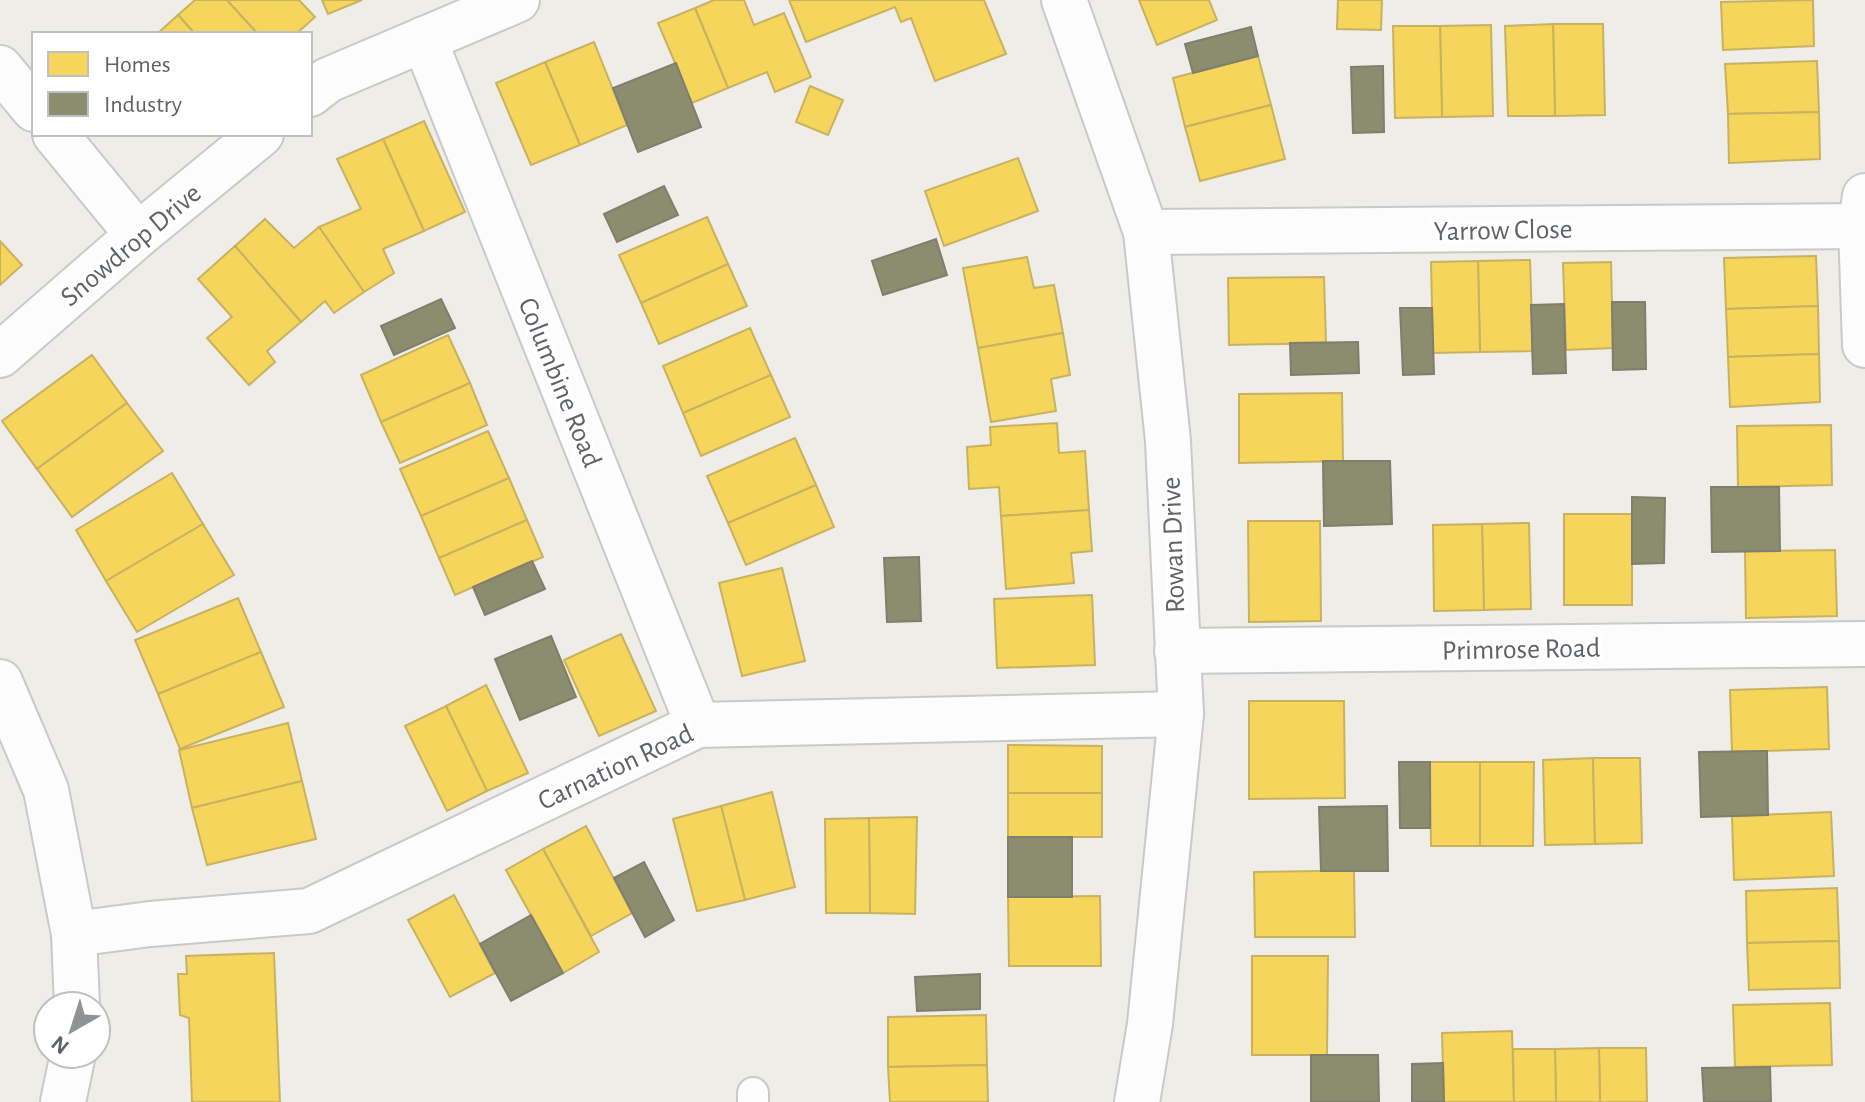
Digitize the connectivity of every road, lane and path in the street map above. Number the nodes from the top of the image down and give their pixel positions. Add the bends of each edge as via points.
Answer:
1 (517, 0) edge
2 (1064, 0) edge
3 (446, 20) edge
4 (0, 68) edge
5 (312, 92) edge
6 (32, 107) edge
7 (57, 136) edge
8 (259, 136) edge
9 (1863, 211) edge
10 (1146, 232) junction
11 (138, 235) junction
12 (1865, 345) edge
13 (0, 355) edge
14 (1865, 644) edge
15 (1177, 651) junction
16 (0, 682) edge
17 (1181, 714) junction
18 (698, 725) junction
19 (74, 934) junction
20 (76, 990) edge
21 (70, 1070) edge
22 (63, 1102) edge
23 (1137, 1102) edge

1 - 3 street
2 - 10 street, Rowan Drive
3 - 5 street
3 - 18 street, Columbine Road
4 - 6 street
7 - 11 street
8 - 11 street, Snowdrop Drive
9 - 10 street, Yarrow Close
9 - 12 street
10 - 15 street, Rowan Drive via 1168,441
11 - 13 street, Snowdrop Drive
14 - 15 street, Primrose Road
15 - 17 street, Rowan Drive
16 - 19 street via 46,790
17 - 18 street, Carnation Road
17 - 23 street, Rowan Drive via 1150,1024
18 - 19 street, Carnation Road via 309,911
19 - 20 street
21 - 22 street

